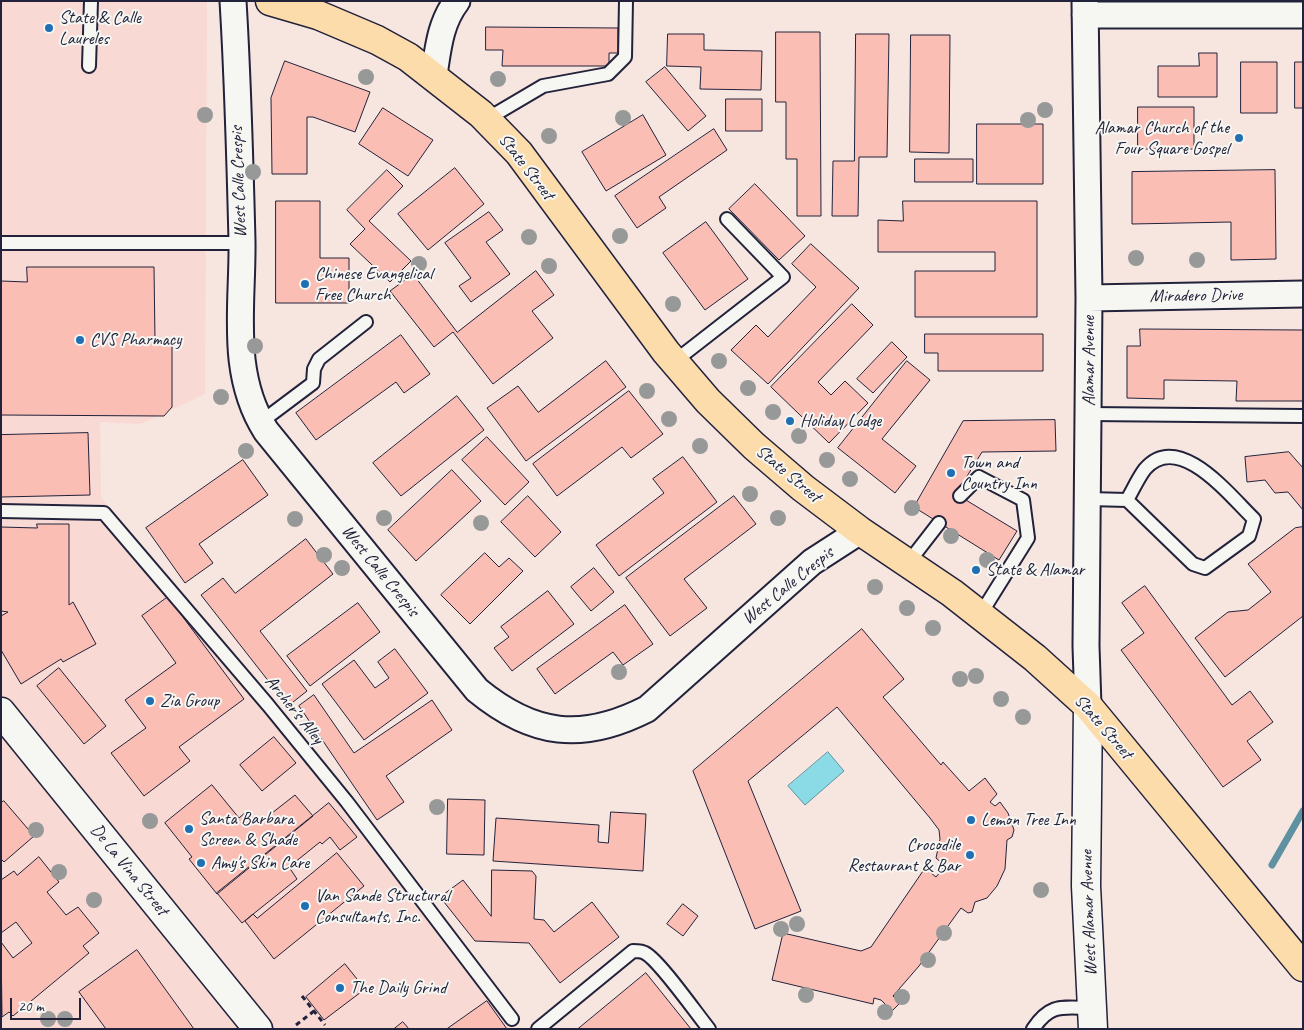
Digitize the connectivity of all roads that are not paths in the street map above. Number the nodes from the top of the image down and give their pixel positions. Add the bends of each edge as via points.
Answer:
1 (91, 1) edge
2 (233, 1) edge
3 (270, 1) edge
4 (457, 1) edge
5 (626, 1) edge
6 (1085, 8) edge
7 (1303, 15) edge
8 (89, 66) dead end
9 (434, 76) junction
10 (487, 119) junction
11 (727, 219) dead end
12 (1, 243) edge
13 (242, 243) junction
14 (1303, 294) edge
15 (1089, 298) junction
16 (366, 322) dead end
17 (675, 361) junction
18 (1089, 414) junction
19 (1303, 416) edge
20 (261, 422) junction
21 (960, 496) dead end
22 (1089, 499) junction
23 (1127, 500) junction
24 (1, 511) edge
25 (939, 523) dead end
26 (860, 531) junction
27 (908, 563) junction
28 (980, 615) junction
29 (1088, 706) junction
30 (1, 712) edge
31 (1303, 967) edge
32 (512, 1019) dead end
33 (1093, 1019) edge
34 (258, 1029) edge
35 (538, 1029) edge
36 (709, 1029) edge
37 (1033, 1029) edge

1 - 8 lane
2 - 13 street, West Calle Crespis
3 - 9 main road, State Street via 342,24 408,57
4 - 9 street via 448,12 442,28
5 - 10 lane via 625,57 608,74 543,86
6 - 7 street
6 - 15 street, Alamar Avenue
9 - 10 main road, State Street
10 - 17 main road, State Street via 518,153
11 - 17 lane via 783,277
12 - 13 lane
13 - 20 street, West Calle Crespis via 241,363 247,392
14 - 15 street, Miradero Drive
15 - 18 street, Alamar Avenue
16 - 20 lane via 319,359 313,383
17 - 26 main road, State Street via 754,446
18 - 19 lane
18 - 22 street, Alamar Avenue
20 - 26 street, West Calle Crespis via 477,690 511,715 565,730 622,722 647,709 806,567
21 - 28 lane via 979,477 1023,500 1028,538
22 - 23 lane
22 - 29 street, Alamar Avenue
23 - 23 lane via 1193,564 1206,568 1249,536 1254,519 1198,465 1179,458 1159,458 1145,470
24 - 32 lane, Archer's Alley via 104,513 304,750
25 - 27 lane
26 - 27 main road, State Street
27 - 28 main road, State Street
28 - 29 main road, State Street
29 - 31 main road, State Street
29 - 33 street, West Alamar Avenue via 1086,886
30 - 34 street, De La Vina Street
33 - 37 lane via 1054,1008 1042,1014
35 - 36 lane via 633,951 645,952

